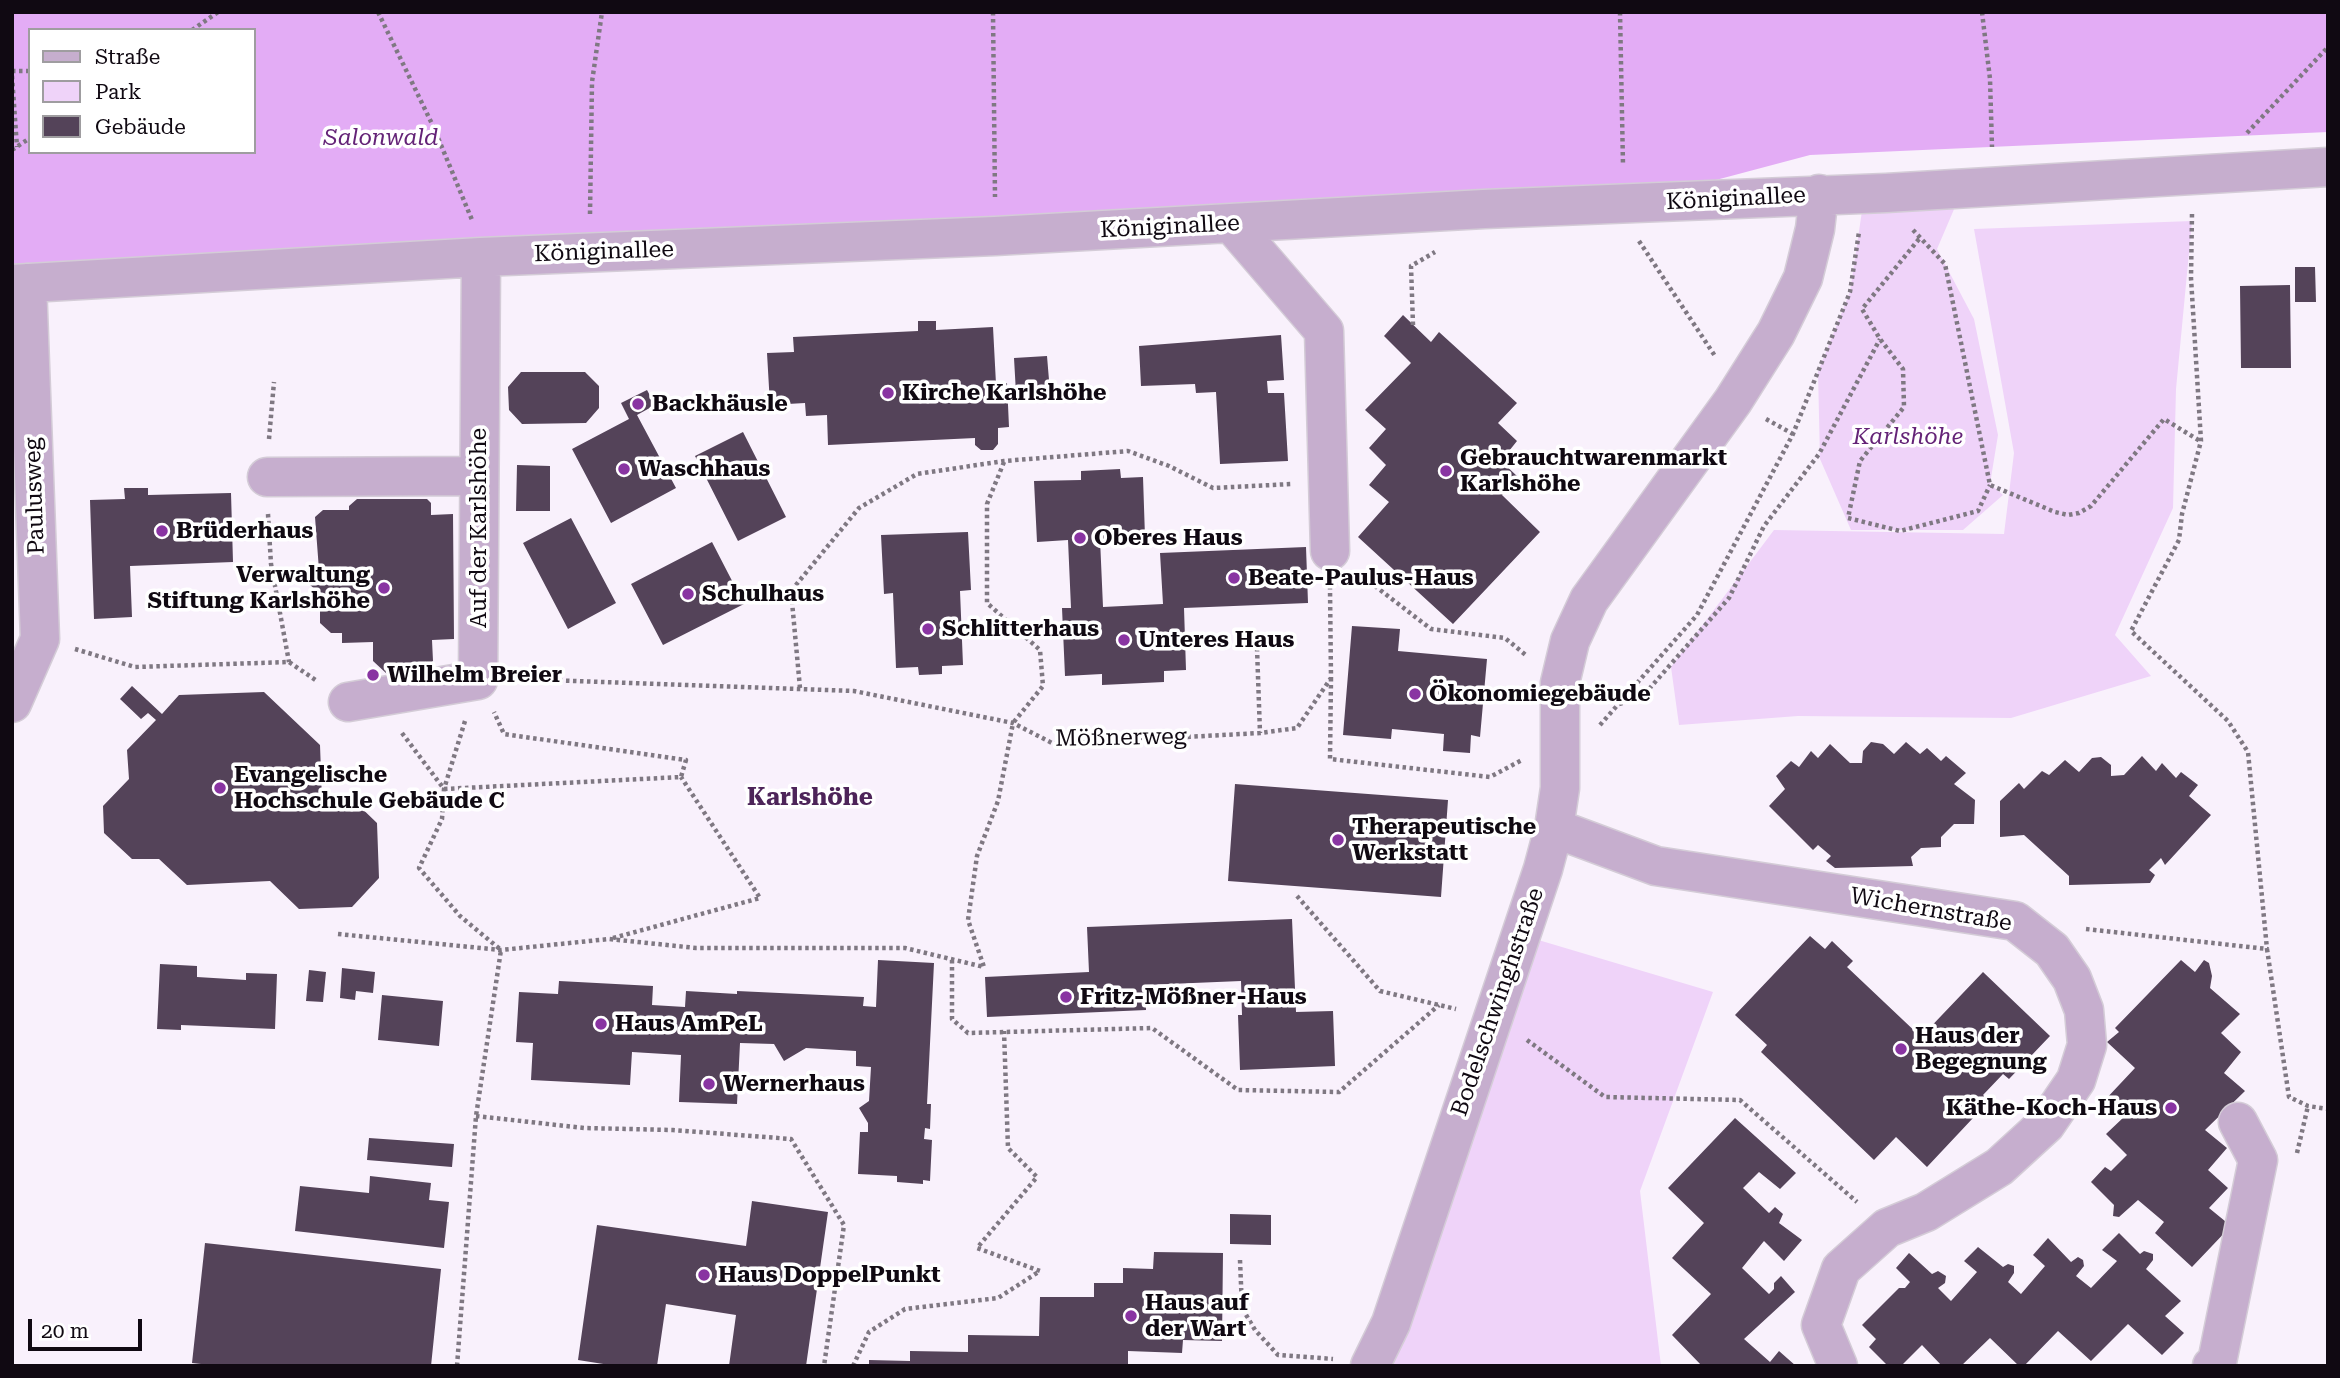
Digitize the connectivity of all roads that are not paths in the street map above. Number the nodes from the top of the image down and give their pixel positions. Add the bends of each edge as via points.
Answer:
1 (2328, 167) edge
2 (1819, 194) junction
3 (1232, 224) junction
4 (478, 258) junction
5 (20, 284) edge
6 (479, 476) junction
7 (267, 491) road end
8 (1330, 551) road end
9 (348, 702) road end
10 (12, 703) edge
11 (1554, 828) junction
12 (2238, 1122) dead end
13 (1371, 1364) edge
14 (1838, 1366) edge
15 (2212, 1366) edge

1 - 2 street, Königinallee
2 - 3 street, Königinallee
2 - 11 street, Bodelschwinghstraße via 1803,278 1776,333 1733,401 1589,600 1570,641 1560,683 1560,788
3 - 4 street, Königinallee
3 - 8 street via 1324,331
4 - 5 street, Königinallee
4 - 6 street, Auf der Karlshöhe
5 - 10 street, Paulusweg via 40,639
6 - 7 street
6 - 9 street, Auf der Karlshöhe via 478,680
11 - 13 street, Bodelschwinghstraße via 1391,1323
11 - 14 street, Wichernstraße via 1656,866 2015,921 2052,950 2072,979 2084,1010 2087,1045 2076,1080 2046,1124 1999,1167 1926,1212 1887,1227 1840,1269 1821,1325
12 - 15 street via 2258,1160 2217,1362

